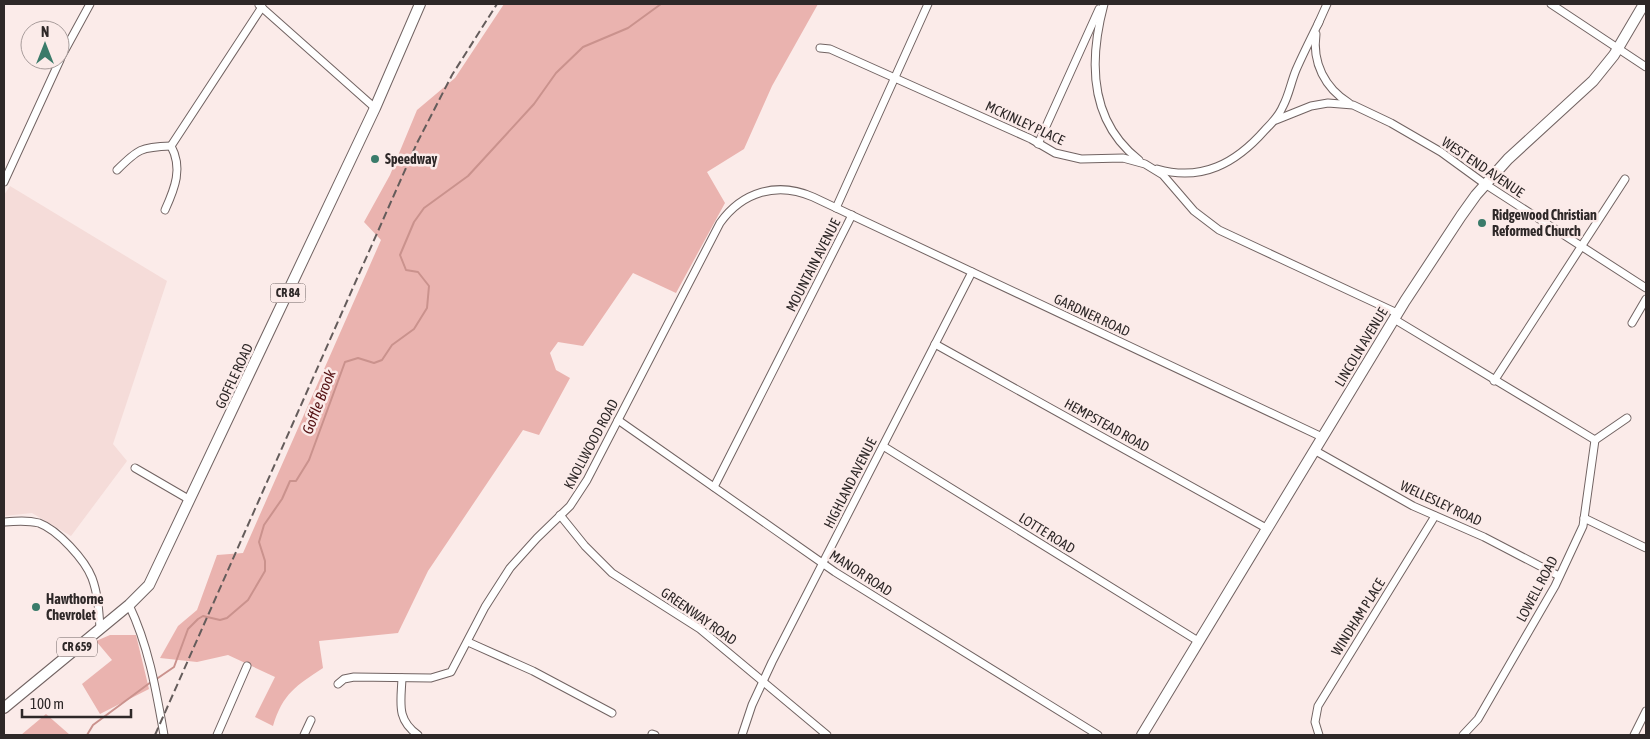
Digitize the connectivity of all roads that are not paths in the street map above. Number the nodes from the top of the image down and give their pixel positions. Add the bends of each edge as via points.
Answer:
1 (90, 4) edge
2 (420, 4) edge
3 (928, 4) edge
4 (1102, 4) edge
5 (1327, 4) edge
6 (1551, 4) edge
7 (1644, 4) edge
8 (260, 5) edge
9 (1319, 22) junction
10 (70, 41) edge
11 (820, 48) dead end
12 (1618, 48) junction
13 (1646, 66) edge
14 (55, 70) edge
15 (894, 77) junction
16 (1353, 105) junction
17 (375, 108) junction
18 (1275, 120) junction
19 (1038, 144) junction
20 (171, 146) junction
21 (1145, 164) junction
22 (117, 170) dead end
23 (6, 179) edge
24 (1625, 179) dead end
25 (1485, 184) junction
26 (836, 208) junction
27 (165, 210) dead end
28 (852, 215) junction
29 (1581, 246) junction
30 (972, 272) junction
31 (1646, 288) edge
32 (1646, 298) edge
33 (1396, 316) junction
34 (1632, 323) dead end
35 (935, 344) junction
36 (1494, 381) junction
37 (1627, 418) dead end
38 (618, 420) junction
39 (1322, 437) junction
40 (1595, 440) junction
41 (883, 446) junction
42 (1314, 450) junction
43 (135, 468) dead end
44 (714, 487) junction
45 (190, 500) junction
46 (560, 515) junction
47 (1435, 516) junction
48 (1584, 518) junction
49 (4, 522) edge
50 (1266, 528) junction
51 (1646, 548) edge
52 (822, 564) junction
53 (1559, 576) junction
54 (148, 585) joint
55 (129, 605) junction
56 (100, 628) junction
57 (1198, 641) junction
58 (468, 642) junction
59 (247, 666) dead end
60 (402, 678) junction
61 (763, 681) junction
62 (338, 684) dead end
63 (4, 708) edge
64 (1646, 711) edge
65 (612, 713) dead end
66 (311, 720) dead end
67 (164, 735) edge
68 (217, 735) edge
69 (304, 735) edge
70 (418, 735) edge
71 (742, 735) edge
72 (827, 735) edge
73 (1098, 735) edge
74 (1142, 735) edge
75 (1318, 735) edge
76 (1463, 735) edge
77 (1634, 735) edge

1 - 10 street
2 - 17 main road, GOFFLE ROAD / CR 84
3 - 15 street, MOUNTAIN AVENUE
4 - 19 street
4 - 21 street via 1094,65 1100,107 1125,148
5 - 9 street, WEST END AVENUE
6 - 12 street
7 - 12 main road, LINCOLN AVENUE
8 - 17 street
8 - 20 street
9 - 16 street, WEST END AVENUE via 1315,53 1321,73 1333,91
9 - 18 street
11 - 15 street, MCKINLEY PLACE via 830,49
12 - 13 street
12 - 25 main road, LINCOLN AVENUE via 1593,81
14 - 23 street
15 - 19 street, MCKINLEY PLACE
15 - 26 street, MOUNTAIN AVENUE
16 - 18 street, WEST END AVENUE via 1328,103 1311,106
16 - 25 street, WEST END AVENUE via 1419,138
17 - 45 main road, GOFFLE ROAD / CR 84
18 - 21 street via 1250,148 1220,166 1183,173
19 - 21 street, MCKINLEY PLACE via 1055,153 1081,159 1123,158
20 - 22 street via 149,147 134,152
20 - 27 street via 178,159 176,187
21 - 33 street, MCKINLEY PLACE via 1163,175 1194,211 1219,230
24 - 29 street
25 - 29 street, WEST END AVENUE
25 - 33 main road, LINCOLN AVENUE
26 - 28 street, MOUNTAIN AVENUE
26 - 38 street, KNOLLWOOD ROAD via 802,192 776,189 756,193 731,210 720,223
28 - 30 street, GARDNER ROAD
28 - 44 street, MOUNTAIN AVENUE
29 - 31 street, WEST END AVENUE
29 - 36 street
30 - 35 street, HIGHLAND AVENUE
30 - 39 street, GARDNER ROAD
32 - 34 street
33 - 36 street, MCKINLEY PLACE
33 - 39 main road, LINCOLN AVENUE
35 - 41 street, HIGHLAND AVENUE
35 - 50 street, HEMPSTEAD ROAD
36 - 40 street, MCKINLEY PLACE
37 - 40 street
38 - 44 street, MANOR ROAD
38 - 46 street, KNOLLWOOD ROAD via 587,480
39 - 42 main road, LINCOLN AVENUE
40 - 48 street, LOWELL ROAD
41 - 52 street, HIGHLAND AVENUE
41 - 57 street, LOTTE ROAD
42 - 47 street, WELLESLEY ROAD
42 - 50 main road, LINCOLN AVENUE
43 - 45 street
44 - 52 street, MANOR ROAD
45 - 54 main road, GOFFLE ROAD / CR 84
46 - 58 street, KNOLLWOOD ROAD via 510,568
46 - 61 street, GREENWAY ROAD via 612,573 700,629
47 - 53 street, WELLESLEY ROAD via 1484,536
47 - 75 street, WINDHAM PLACE via 1318,706 1315,722
48 - 51 street
48 - 53 street, LOWELL ROAD
49 - 56 street via 41,524 76,553 92,578
50 - 57 main road, LINCOLN AVENUE
52 - 61 street, HIGHLAND AVENUE
52 - 73 street, MANOR ROAD
53 - 76 street, LOWELL ROAD via 1478,719
54 - 55 main road, GOFFLE ROAD / CR 659
55 - 56 main road, GOFFLE ROAD / CR 659
55 - 67 street via 149,656
56 - 63 main road, GOFFLE ROAD / CR 659
57 - 74 main road, LINCOLN AVENUE
58 - 60 street, KNOLLWOOD ROAD via 448,674 431,678
58 - 65 street
59 - 68 street
60 - 62 street, KNOLLWOOD ROAD via 354,677
60 - 70 street via 402,715
61 - 71 street, HIGHLAND AVENUE
61 - 72 street, GREENWAY ROAD
64 - 77 street
66 - 69 street

